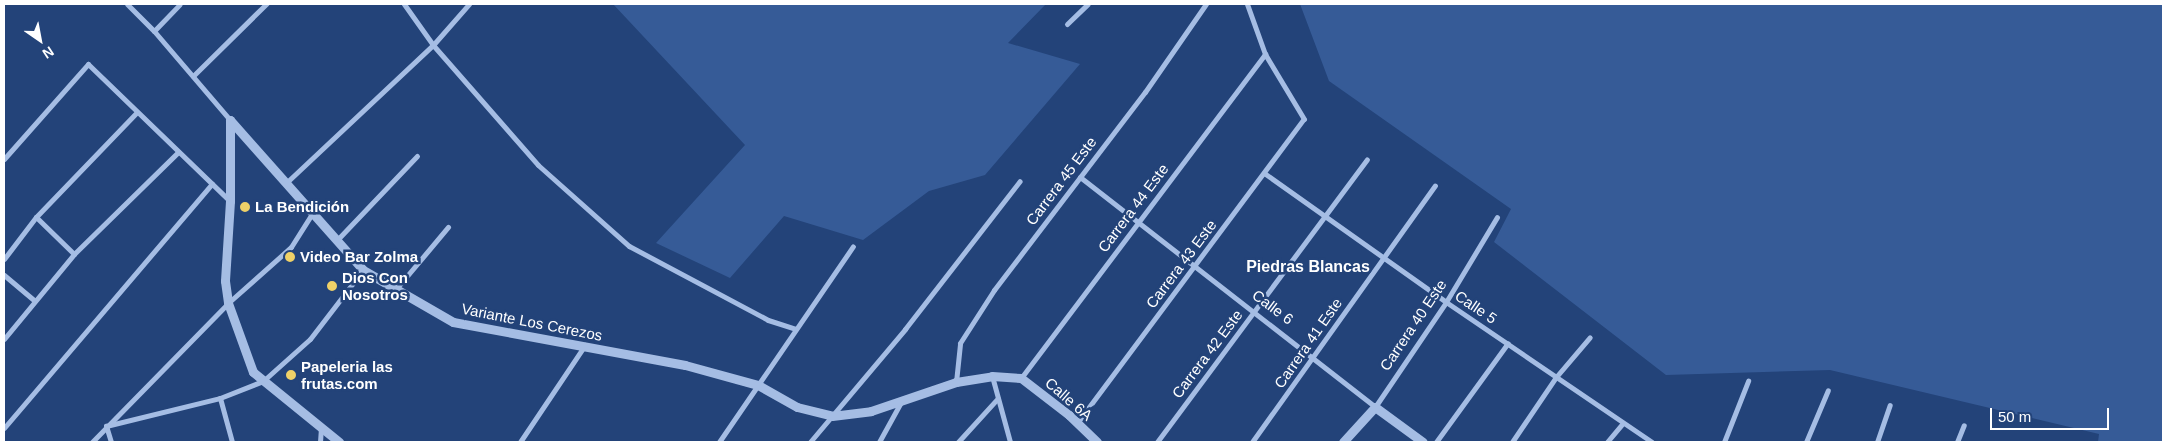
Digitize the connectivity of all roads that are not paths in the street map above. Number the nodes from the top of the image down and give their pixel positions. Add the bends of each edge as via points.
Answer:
1 (127, 4) edge
2 (180, 4) edge
3 (266, 4) edge
4 (404, 4) edge
5 (469, 4) edge
6 (1088, 4) edge
7 (1206, 4) edge
8 (1247, 4) edge
9 (1067, 24) dead end
10 (154, 31) junction
11 (433, 45) junction
12 (1265, 54) junction
13 (193, 76) junction
14 (136, 113) junction
15 (230, 120) junction
16 (178, 152) junction
17 (417, 156) dead end
18 (4, 159) edge
19 (1367, 160) dead end
20 (1264, 173) junction
21 (1080, 177) junction
22 (287, 182) junction
23 (1020, 182) dead end
24 (212, 184) junction
25 (1435, 185) dead end
26 (230, 201) junction
27 (313, 212) junction
28 (1326, 215) junction
29 (36, 217) junction
30 (1497, 217) dead end
31 (1139, 222) junction
32 (448, 227) dead end
33 (337, 240) junction
34 (853, 246) dead end
35 (74, 254) junction
36 (1385, 257) junction
37 (4, 259) edge
38 (1195, 265) junction
39 (363, 270) junction
40 (4, 275) edge
41 (396, 288) junction
42 (35, 301) junction
43 (1446, 302) junction
44 (228, 303) junction
45 (1254, 311) junction
46 (796, 329) junction
47 (1590, 336) dead end
48 (4, 339) edge
49 (1508, 344) junction
50 (585, 346) junction
51 (1314, 356) junction
52 (992, 376) junction
53 (1556, 377) junction
54 (1021, 378) junction
55 (263, 381) junction
56 (1748, 381) dead end
57 (956, 382) junction
58 (758, 385) junction
59 (1828, 390) dead end
60 (220, 398) junction
61 (998, 398) junction
62 (901, 402) junction
63 (1890, 405) dead end
64 (1375, 407) junction
65 (832, 416) junction
66 (1077, 423) junction
67 (1622, 424) junction
68 (1964, 425) dead end
69 (106, 426) junction
70 (4, 428) edge
71 (320, 428) junction
72 (92, 442) edge
73 (111, 442) edge
74 (232, 442) edge
75 (320, 442) edge
76 (339, 442) edge
77 (520, 442) edge
78 (719, 442) edge
79 (810, 442) edge
80 (879, 442) edge
81 (958, 442) edge
82 (1010, 442) edge
83 (1097, 442) edge
84 (1157, 442) edge
85 (1252, 442) edge
86 (1344, 442) edge
87 (1424, 442) edge
88 (1436, 442) edge
89 (1512, 442) edge
90 (1607, 442) edge
91 (1652, 442) edge
92 (1724, 442) edge
93 (1806, 442) edge
94 (1877, 442) edge
95 (1957, 442) edge

1 - 10 street
2 - 10 street
3 - 13 street
4 - 11 street
5 - 11 street
6 - 9 street
7 - 21 street, Carrera 45 Este
8 - 12 street
10 - 13 street
11 - 22 street
11 - 46 street via 538,165 629,246 768,320
12 - 20 street, Carrera 43 Este via 1304,119
12 - 31 street, Carrera 44 Este
13 - 15 street
14 - 16 street
14 - 18 street via 88,64
14 - 29 street
15 - 22 street, Variante Los Cerezos
15 - 26 street
16 - 24 street
16 - 35 street
17 - 33 street
19 - 28 street, Carrera 42 Este
20 - 28 street, Calle 5
20 - 38 street, Carrera 43 Este
21 - 31 street, Calle 6
21 - 57 street, Carrera 45 Este via 994,290 960,343
22 - 27 street, Variante Los Cerezos
23 - 65 street
24 - 26 street
24 - 70 street
25 - 36 street, Carrera 41 Este
26 - 44 street via 225,280
27 - 33 street, Variante Los Cerezos
27 - 44 street via 290,247
28 - 36 street, Calle 5
28 - 45 street, Carrera 42 Este
29 - 35 street
29 - 37 street
30 - 43 street, Carrera 40 Este
31 - 38 street, Calle 6
31 - 54 street, Carrera 44 Este
32 - 41 street
33 - 39 street, Variante Los Cerezos
34 - 46 street
35 - 42 street
36 - 43 street, Calle 5
36 - 51 street, Carrera 41 Este
38 - 45 street, Calle 6
38 - 66 street, Carrera 43 Este
39 - 41 street, Variante Los Cerezos
39 - 55 street via 310,338
40 - 42 street
41 - 50 street, Variante Los Cerezos via 453,322
42 - 48 street
43 - 49 street, Calle 5
43 - 64 street, Carrera 40 Este
44 - 55 street via 253,372
44 - 69 street
45 - 51 street, Calle 6
45 - 84 street, Carrera 42 Este
46 - 58 street
47 - 53 street
49 - 53 street, Calle 5
49 - 88 street
50 - 58 street, Variante Los Cerezos via 685,365
50 - 77 street
51 - 64 street, Calle 6
51 - 85 street, Carrera 41 Este
52 - 54 street, Variante Los Cerezos
52 - 57 street, Variante Los Cerezos
52 - 61 street
53 - 67 street, Calle 5
53 - 89 street
54 - 66 street, Calle 6A
55 - 60 street
55 - 71 street
56 - 92 street
57 - 62 street, Variante Los Cerezos
58 - 65 street, Variante Los Cerezos via 797,407
58 - 78 street
59 - 93 street
60 - 69 street
60 - 74 street
61 - 81 street
61 - 82 street
62 - 65 street, Variante Los Cerezos via 871,411
62 - 80 street
63 - 94 street
64 - 86 street, Carrera 40 Este
64 - 87 street, Calle 6
65 - 79 street
66 - 83 street, Calle 6A
67 - 90 street
67 - 91 street, Calle 5
68 - 95 street
69 - 72 street
69 - 73 street
71 - 75 street
71 - 76 street

